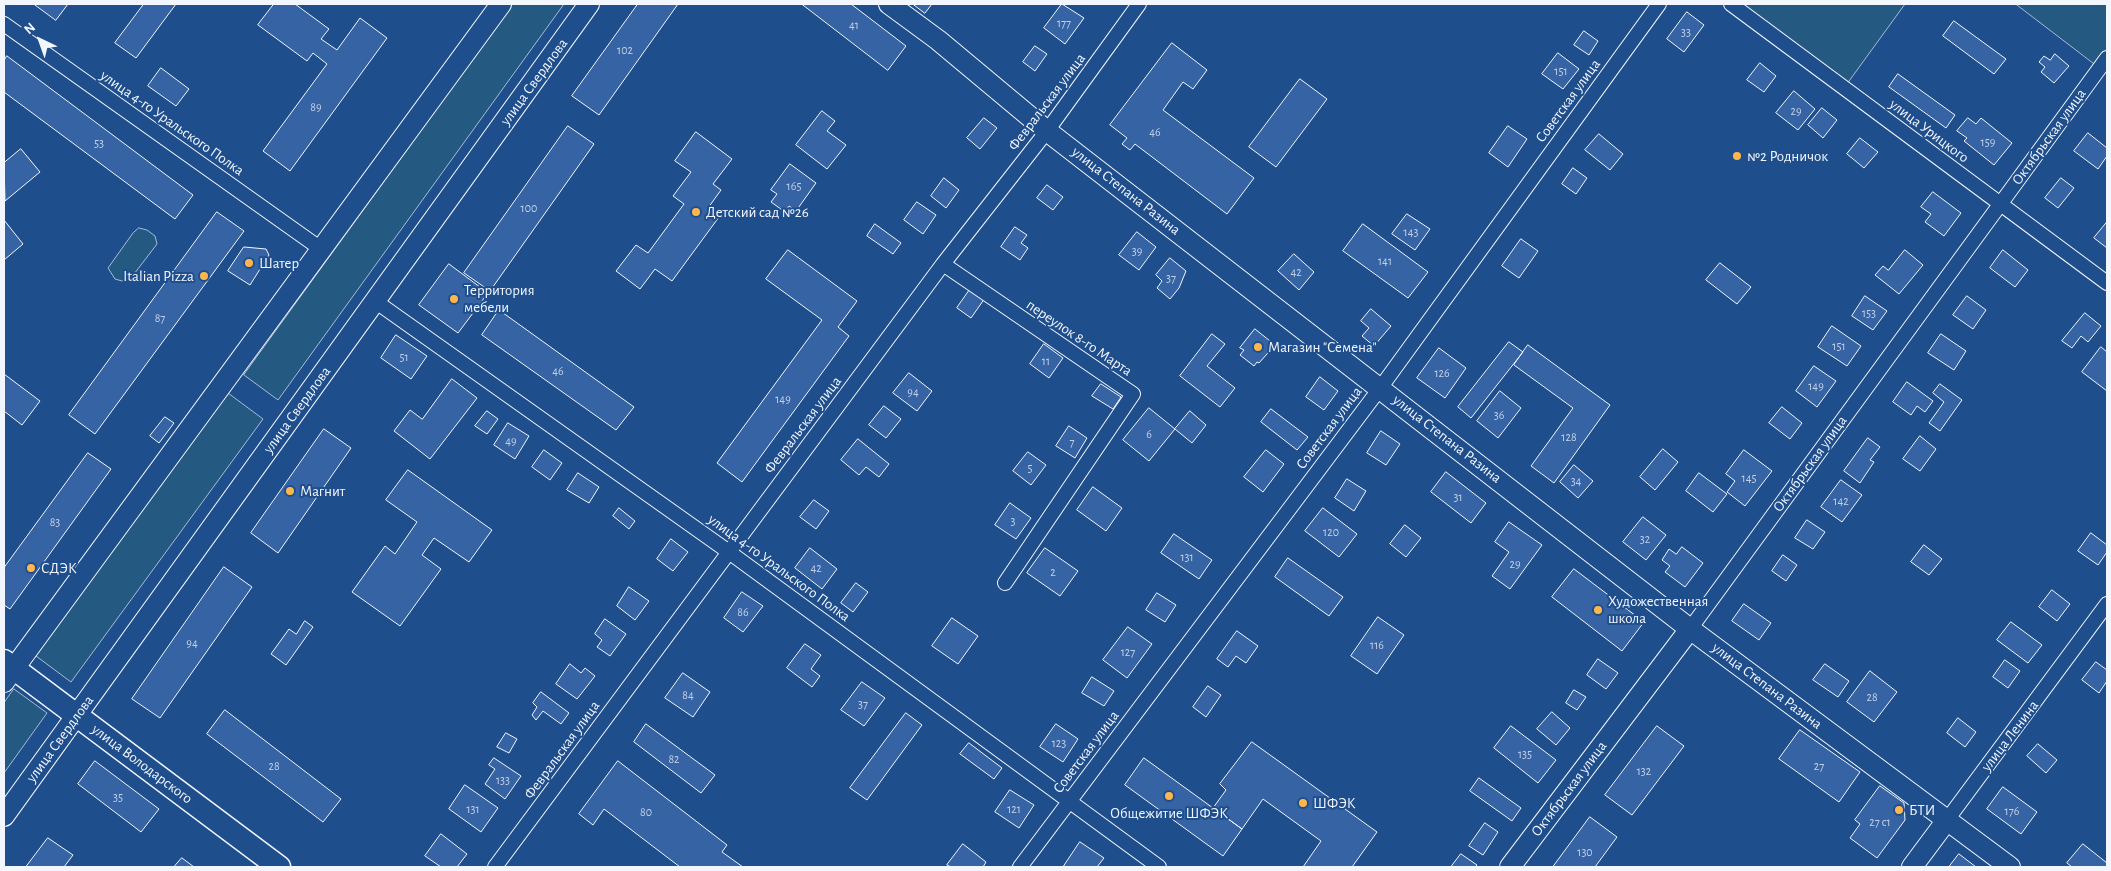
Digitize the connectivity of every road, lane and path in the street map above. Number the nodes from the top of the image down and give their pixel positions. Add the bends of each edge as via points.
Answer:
1 (501, 4) edge
2 (589, 4) edge
3 (888, 4) edge
4 (1139, 4) edge
5 (1659, 4) edge
6 (1731, 4) edge
7 (4, 24) edge
8 (2107, 58) edge
9 (1047, 131) junction
10 (2000, 204) junction
11 (321, 249) junction
12 (943, 264) junction
13 (2107, 283) edge
14 (375, 301) junction
15 (1380, 387) junction
16 (729, 552) junction
17 (1005, 583) dead end
18 (2107, 604) edge
19 (1690, 629) junction
20 (7, 671) edge
21 (78, 715) junction
22 (1069, 801) junction
23 (4, 816) edge
24 (1947, 820) junction
25 (279, 867) edge
26 (496, 867) edge
27 (1020, 867) edge
28 (1159, 867) edge
29 (1510, 867) edge
30 (1912, 867) edge
31 (2010, 867) edge

1 - 11 main road
2 - 14 main road, улица Свердлова
3 - 9 main road, улица Степана Разина via 938,40
4 - 9 street, Февральская улица
5 - 15 street, Советская улица
6 - 10 street, улица Урицкого
7 - 11 street, улица 4-го Уральского Полка
8 - 10 street, Октябрьская улица
9 - 12 street, Февральская улица
9 - 15 main road, улица Степана Разина
10 - 13 street, улица Урицкого
10 - 19 street, Октябрьская улица
11 - 20 main road
12 - 16 street, Февральская улица
12 - 17 street, переулок 8-го Марта via 1133,394
14 - 16 street, улица 4-го Уральского Полка
14 - 21 main road, улица Свердлова
15 - 19 main road, улица Степана Разина
15 - 22 street, Советская улица
16 - 22 street, улица 4-го Уральского Полка
16 - 26 street, Февральская улица
18 - 24 street, улица Ленина
19 - 24 main road, улица Степана Разина
19 - 29 main road, Октябрьская улица
20 - 21 main road, улица Володарского
21 - 23 main road, улица Свердлова
21 - 25 main road, улица Володарского
22 - 27 street, Советская улица
22 - 28 street, улица 4-го Уральского Полка
24 - 30 main road, улица Ленина
24 - 31 main road, улица Степана Разина

